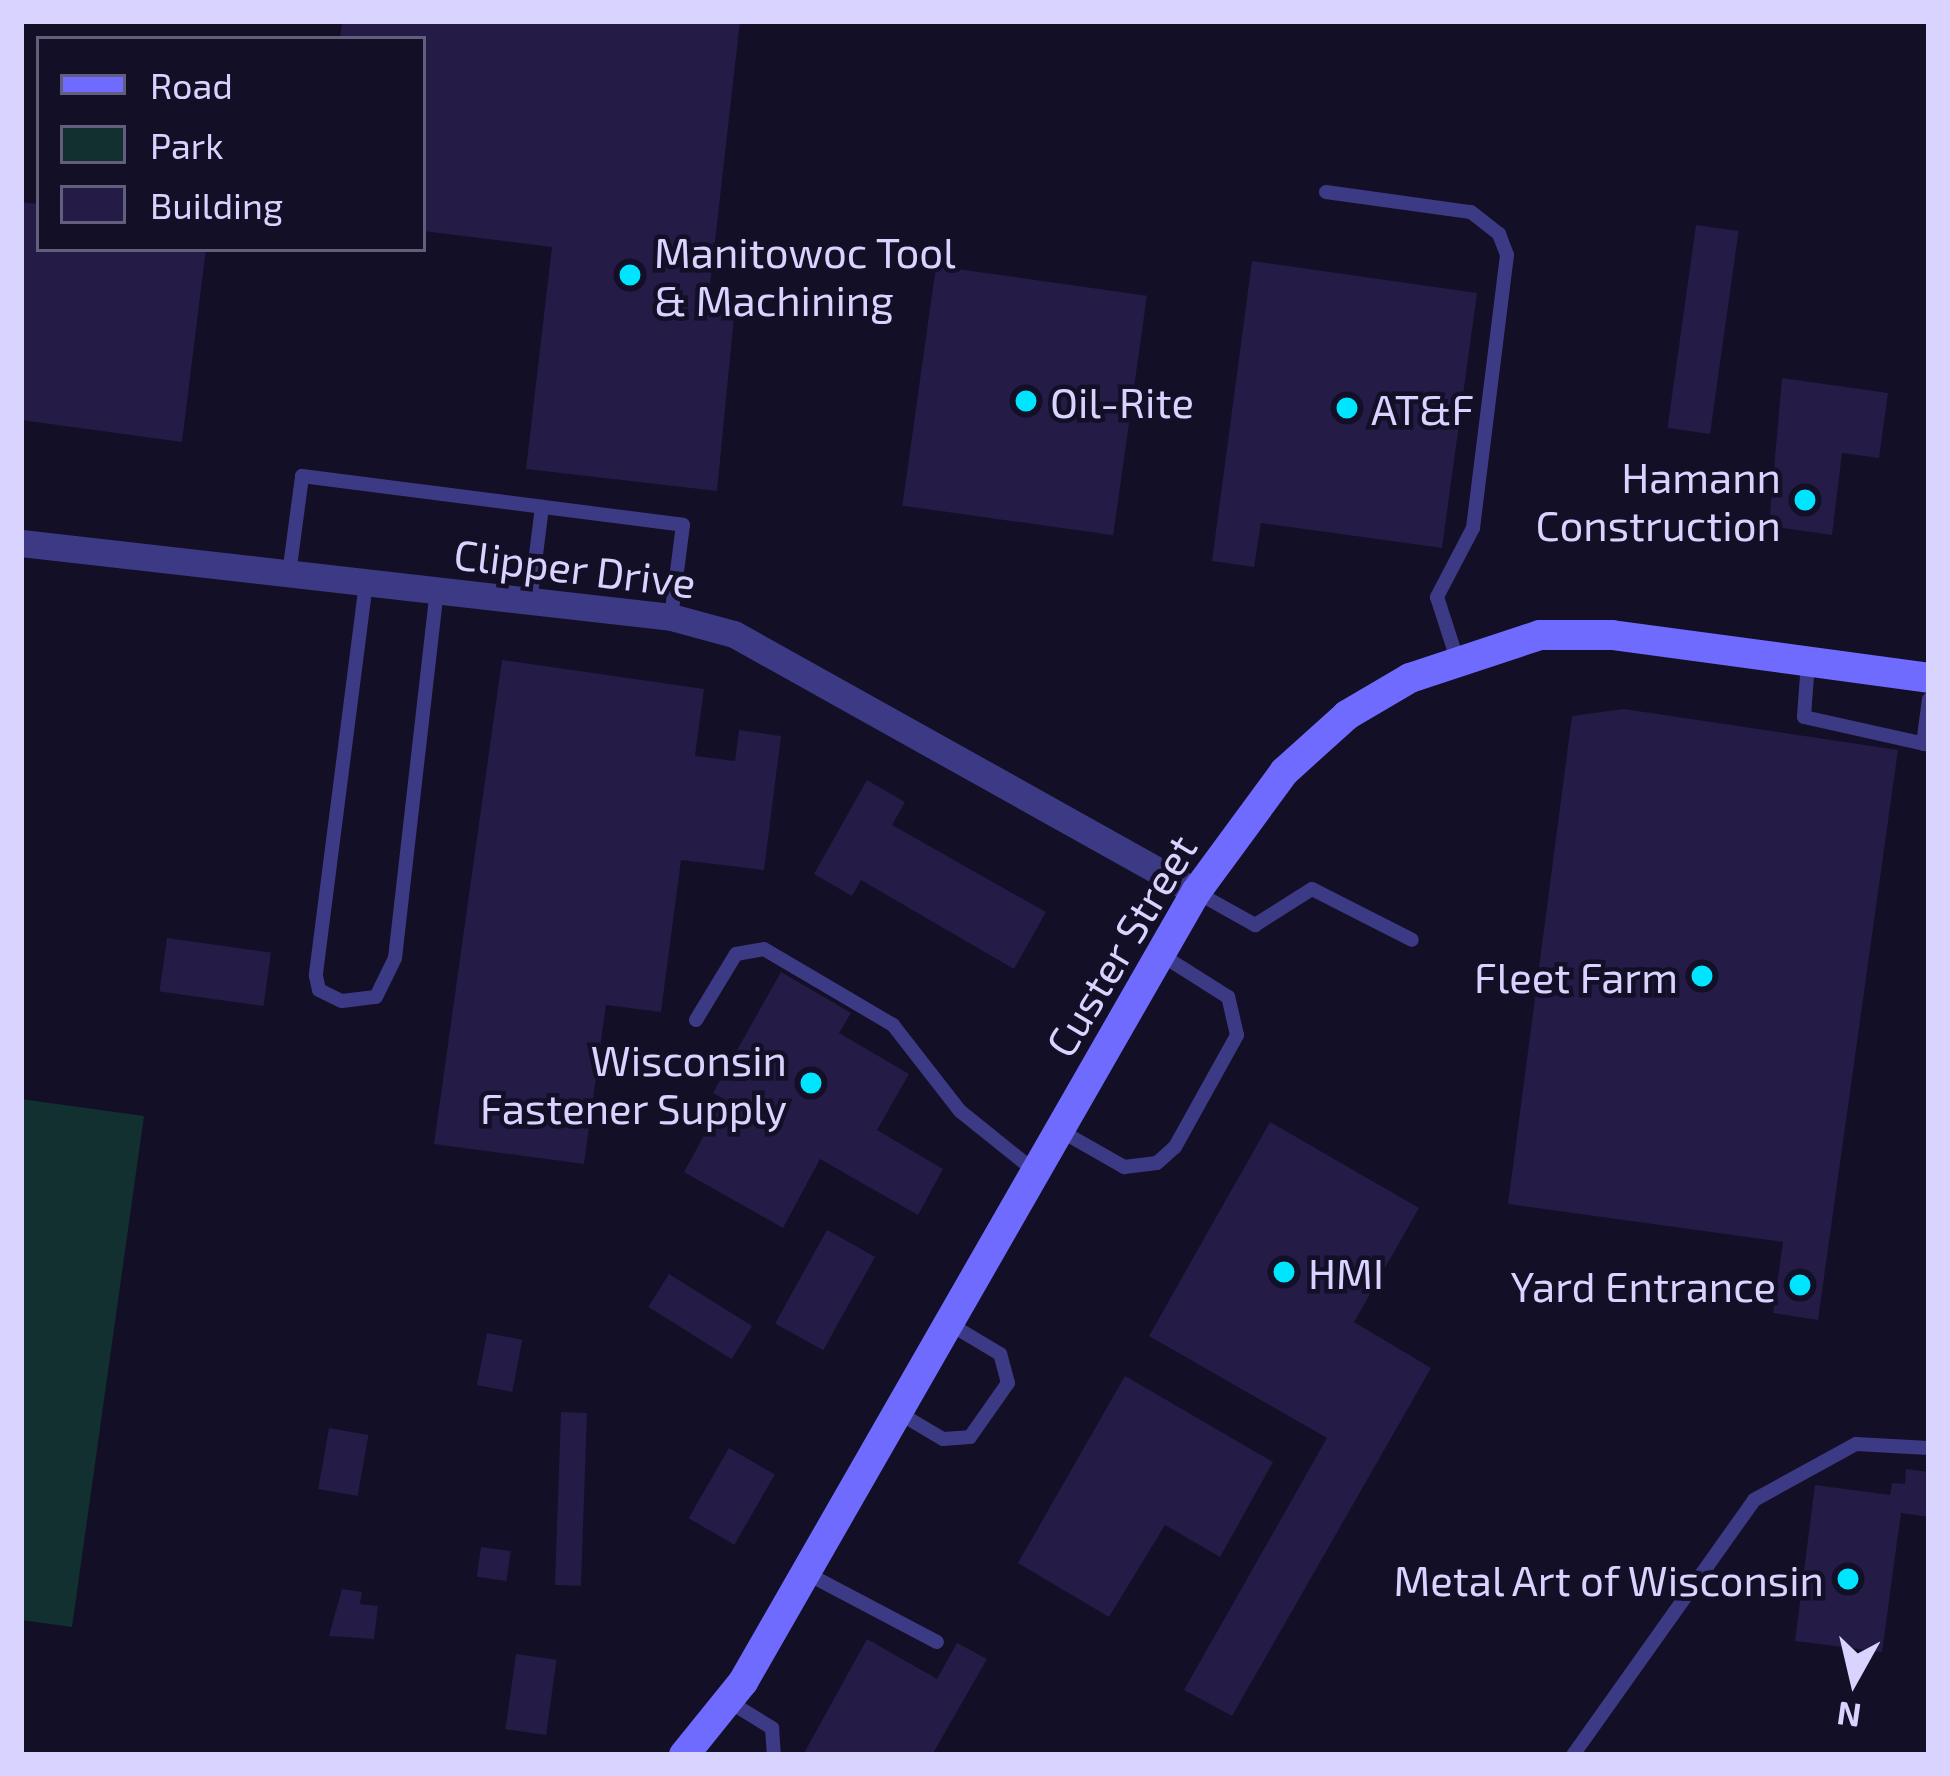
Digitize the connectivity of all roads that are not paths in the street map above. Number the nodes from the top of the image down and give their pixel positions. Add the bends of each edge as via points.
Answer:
1 (1326, 192) dead end
2 (542, 507) junction
3 (21, 543) edge
4 (289, 574) junction
5 (366, 584) junction
6 (437, 592) junction
7 (530, 602) junction
8 (671, 617) junction
9 (1456, 659) junction
10 (1808, 662) junction
11 (1929, 678) edge
12 (1929, 699) edge
13 (1926, 744) edge
14 (1196, 892) junction
15 (1412, 940) dead end
16 (1160, 954) junction
17 (696, 1020) dead end
18 (1060, 1130) junction
19 (1036, 1172) junction
20 (949, 1323) junction
21 (898, 1413) junction
22 (1929, 1448) edge
23 (806, 1573) junction
24 (938, 1642) dead end
25 (728, 1701) junction
26 (684, 1755) edge
27 (774, 1755) edge
28 (1573, 1755) edge

1 - 9 lane via 1471,212 1499,234 1507,255 1473,528 1464,559 1437,597
2 - 4 lane via 302,476
2 - 7 lane
2 - 8 lane via 683,525
3 - 4 street, Clipper Drive
4 - 5 street, Clipper Drive
5 - 6 street, Clipper Drive
5 - 6 lane via 316,976 319,990 342,1000 376,997 395,958
6 - 7 street, Clipper Drive
7 - 8 street, Clipper Drive
8 - 14 street, Clipper Drive via 768,648
9 - 10 street, Custer Street via 1540,635 1612,635
9 - 14 street, Custer Street via 1347,715 1284,772
10 - 11 street, Custer Street
10 - 13 lane via 1804,716
12 - 13 lane
14 - 15 lane via 1255,925 1312,889
14 - 16 street, Custer Street
16 - 18 street, Custer Street
16 - 18 lane via 1228,997 1238,1015 1238,1035 1175,1147 1157,1162 1124,1167
17 - 19 lane via 736,954 764,949 893,1025 960,1111
18 - 19 street, Custer Street
19 - 20 street, Custer Street
20 - 21 street, Custer Street
20 - 21 lane via 1000,1354 1008,1383 970,1437 956,1440
21 - 23 street, Custer Street
22 - 28 lane via 1856,1444 1754,1500
23 - 24 lane
23 - 25 street, Custer Street
25 - 26 street, Custer Street
25 - 27 lane via 772,1729

